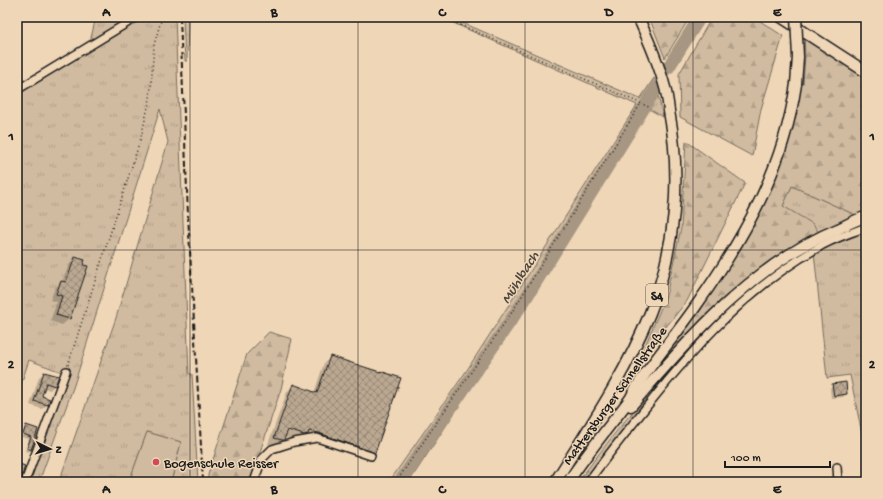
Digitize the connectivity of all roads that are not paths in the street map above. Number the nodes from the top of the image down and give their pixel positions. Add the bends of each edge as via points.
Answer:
1 (136, 17) edge
2 (638, 17) edge
3 (780, 17) edge
4 (796, 17) edge
5 (866, 72) edge
6 (17, 90) edge
7 (866, 218) edge
8 (866, 227) edge
9 (66, 371) road end
10 (638, 384) junction
11 (598, 441) junction
12 (371, 456) dead end
13 (837, 467) dead end
14 (25, 482) edge
15 (254, 482) edge
16 (555, 482) edge
17 (561, 482) edge
18 (568, 482) edge
19 (588, 482) edge
20 (838, 482) edge

1 - 6 street
2 - 16 highway, Mattersburger Schnellstraße / S4 via 664,85 673,134 676,174 673,223 664,272 650,314 630,358
3 - 5 highway
4 - 10 highway, Mattersburger Schnellstraße, bridge via 796,84 780,154 767,187 747,227 698,303
7 - 11 highway via 821,236 782,258 745,287 698,332
8 - 19 street via 817,248 755,290 733,310 676,371
9 - 14 street
10 - 11 highway, Mattersburger Schnellstraße
10 - 17 highway via 613,411
11 - 18 highway, Mattersburger Schnellstraße
12 - 15 street via 317,438 294,442 272,449 262,459
13 - 20 street

